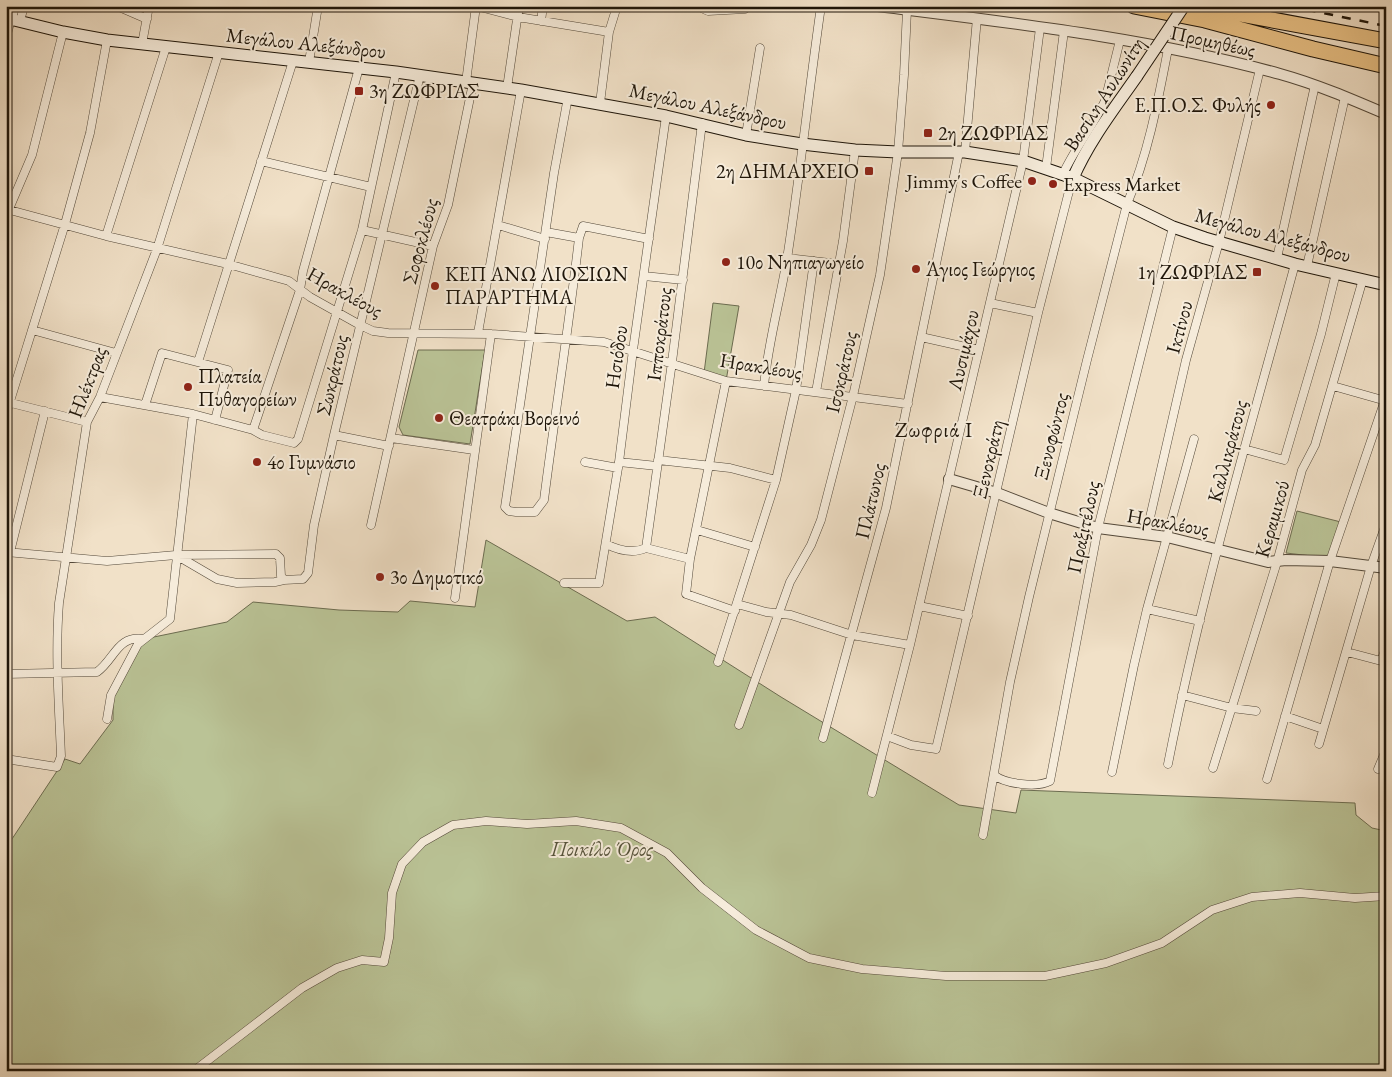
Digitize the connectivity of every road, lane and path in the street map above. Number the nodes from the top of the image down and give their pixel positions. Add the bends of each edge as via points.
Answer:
1 (14, 6) edge
2 (24, 6) edge
3 (117, 6) edge
4 (149, 6) edge
5 (318, 6) edge
6 (476, 6) edge
7 (519, 6) edge
8 (543, 6) edge
9 (617, 6) edge
10 (697, 6) edge
11 (746, 6) edge
12 (821, 6) edge
13 (878, 6) edge
14 (1134, 6) edge
15 (1184, 6) edge
16 (1197, 6) edge
17 (907, 10) junction
18 (518, 17) junction
19 (977, 18) junction
20 (12, 19) edge
21 (147, 20) junction
22 (541, 21) junction
23 (1040, 28) junction
24 (1064, 31) junction
25 (63, 32) junction
26 (610, 32) junction
27 (6, 38) edge
28 (107, 40) junction
29 (1120, 40) junction
30 (1386, 41) edge
31 (142, 44) junction
32 (166, 47) junction
33 (760, 48) dead end
34 (1168, 49) junction
35 (219, 52) junction
36 (293, 60) junction
37 (309, 62) junction
38 (1386, 66) edge
39 (359, 68) junction
40 (1260, 70) junction
41 (396, 72) junction
42 (420, 75) junction
43 (470, 82) junction
44 (1316, 85) junction
45 (507, 88) junction
46 (521, 90) junction
47 (568, 97) junction
48 (1344, 97) junction
49 (600, 103) junction
50 (1386, 114) edge
51 (666, 116) junction
52 (702, 123) junction
53 (746, 135) junction
54 (802, 144) junction
55 (855, 150) junction
56 (898, 152) junction
57 (962, 152) junction
58 (261, 161) junction
59 (1023, 161) junction
60 (1046, 168) junction
61 (1068, 176) junction
62 (329, 177) junction
63 (371, 187) junction
64 (1127, 204) junction
65 (7, 211) edge
66 (65, 224) junction
67 (498, 225) junction
68 (1173, 227) junction
69 (362, 230) junction
70 (382, 235) junction
71 (106, 236) junction
72 (546, 236) junction
73 (579, 238) junction
74 (649, 239) junction
75 (1219, 242) junction
76 (433, 246) junction
77 (157, 249) junction
78 (787, 258) junction
79 (1277, 258) junction
80 (814, 261) junction
81 (228, 264) junction
82 (839, 264) junction
83 (1295, 264) junction
84 (1308, 266) junction
85 (1336, 273) junction
86 (644, 276) junction
87 (1363, 279) junction
88 (682, 280) junction
89 (1386, 285) edge
90 (300, 290) junction
91 (990, 303) junction
92 (337, 312) junction
93 (1038, 313) junction
94 (360, 325) junction
95 (32, 330) junction
96 (414, 332) junction
97 (478, 333) junction
98 (490, 334) junction
99 (531, 337) junction
100 (921, 337) junction
101 (567, 340) junction
102 (633, 350) junction
103 (979, 350) junction
104 (116, 353) junction
105 (198, 362) junction
106 (672, 362) junction
107 (726, 381) junction
108 (764, 386) junction
109 (1334, 386) junction
110 (796, 390) junction
111 (816, 392) junction
112 (853, 396) junction
113 (100, 397) junction
114 (1385, 400) edge
115 (8, 403) edge
116 (908, 404) junction
117 (145, 405) junction
118 (45, 411) junction
119 (6, 414) edge
120 (193, 414) junction
121 (215, 420) junction
122 (87, 422) junction
123 (253, 430) junction
124 (334, 435) junction
125 (391, 438) junction
126 (1194, 439) dead end
127 (389, 446) junction
128 (474, 450) junction
129 (1244, 450) junction
130 (585, 462) dead end
131 (658, 463) junction
132 (618, 465) junction
133 (709, 466) junction
134 (949, 479) junction
135 (776, 480) junction
136 (997, 493) junction
137 (1049, 513) junction
138 (1386, 524) edge
139 (371, 525) dead end
140 (1098, 528) junction
141 (697, 530) junction
142 (1146, 535) junction
143 (1167, 537) junction
144 (606, 544) junction
145 (755, 547) junction
146 (646, 548) junction
147 (1217, 549) junction
148 (8, 552) edge
149 (176, 555) junction
150 (67, 557) junction
151 (690, 559) junction
152 (1330, 561) junction
153 (1277, 562) junction
154 (1371, 566) junction
155 (1386, 568) edge
156 (284, 580) junction
157 (564, 583) dead end
158 (455, 598) dead end
159 (919, 606) junction
160 (736, 608) junction
161 (1147, 609) junction
162 (780, 612) junction
163 (968, 616) junction
164 (1200, 621) junction
165 (852, 635) junction
166 (144, 638) junction
167 (910, 645) junction
168 (1386, 648) edge
169 (1347, 652) junction
170 (718, 662) dead end
171 (57, 672) junction
172 (6, 674) edge
173 (1182, 695) junction
174 (1232, 708) junction
175 (1256, 711) dead end
176 (1285, 716) junction
177 (107, 720) dead end
178 (740, 725) dead end
179 (1323, 729) junction
180 (887, 736) junction
181 (823, 738) dead end
182 (1319, 744) dead end
183 (1386, 750) edge
184 (6, 759) edge
185 (1168, 764) dead end
186 (1213, 768) dead end
187 (1378, 769) dead end
188 (1112, 772) dead end
189 (994, 775) junction
190 (1267, 779) dead end
191 (872, 793) dead end
192 (984, 835) dead end
193 (1386, 896) edge
194 (194, 1071) edge

1 - 20 street
2 - 20 street
3 - 21 street
4 - 21 street
5 - 37 street
6 - 18 street
6 - 43 street, Σοφοκλέους
7 - 18 street
8 - 22 street
9 - 26 street
10 - 11 street via 708,11 745,9
12 - 54 street
13 - 17 street, Προμηθέως
14 - 38 highway via 1205,20
15 - 61 main road, Βασίλη Αυλωνίτη, bridge
16 - 30 highway
17 - 19 street, Προμηθέως
17 - 56 street, Ισοκράτους
18 - 22 street
18 - 45 street
19 - 23 street, Προμηθέως
19 - 57 street, Πλάτωνος
20 - 25 main road, Μεγάλου Αλεξάνδρου
20 - 27 street
21 - 31 street
22 - 26 street
23 - 24 street, Προμηθέως
23 - 59 street, Λυσιμάχου
24 - 29 street, Προμηθέως
24 - 60 street
25 - 28 main road, Μεγάλου Αλεξάνδρου
25 - 65 street via 32,155
26 - 49 street
28 - 31 main road, Μεγάλου Αλεξάνδρου
28 - 66 street via 90,133
29 - 34 street, Προμηθέως
29 - 61 street, Ξενοκράτη via 1105,101 1072,155
31 - 32 main road, Μεγάλου Αλεξάνδρου
32 - 35 main road, Μεγάλου Αλεξάνδρου
32 - 71 street
33 - 53 street
34 - 40 street, Προμηθέως
34 - 64 street, Ξενοφώντος via 1148,139
35 - 36 main road, Μεγάλου Αλεξάνδρου
35 - 77 street, Ηλέκτρας
36 - 37 main road, Μεγάλου Αλεξάνδρου
36 - 58 street
37 - 39 main road, Μεγάλου Αλεξάνδρου
39 - 41 main road, Μεγάλου Αλεξάνδρου
39 - 62 street
40 - 44 street, Προμηθέως
40 - 75 street, Ικτίνου
41 - 42 main road, Μεγάλου Αλεξάνδρου
41 - 63 street
42 - 43 main road, Μεγάλου Αλεξάνδρου
42 - 70 street, Σωκράτους
43 - 45 main road, Μεγάλου Αλεξάνδρου
43 - 76 street, Σοφοκλέους via 448,205
44 - 48 street, Προμηθέως
44 - 79 street
45 - 46 main road, Μεγάλου Αλεξάνδρου
46 - 47 main road, Μεγάλου Αλεξάνδρου
46 - 67 street
47 - 49 main road, Μεγάλου Αλεξάνδρου
47 - 72 street
48 - 50 street, Προμηθέως
48 - 84 street
49 - 51 main road, Μεγάλου Αλεξάνδρου
51 - 52 main road, Μεγάλου Αλεξάνδρου
51 - 74 street, Ησιόδου
52 - 53 main road, Μεγάλου Αλεξάνδρου
52 - 88 street, Ιπποκράτους
53 - 54 main road, Μεγάλου Αλεξάνδρου
54 - 55 main road, Μεγάλου Αλεξάνδρου
54 - 78 street
55 - 56 main road, Μεγάλου Αλεξάνδρου
55 - 82 street
56 - 57 main road, Μεγάλου Αλεξάνδρου
56 - 112 street, Ισοκράτους via 880,275
57 - 59 main road, Μεγάλου Αλεξάνδρου
57 - 100 street, Πλάτωνος
58 - 62 street
58 - 81 street
59 - 60 main road, Μεγάλου Αλεξάνδρου
59 - 91 street, Λυσιμάχου
60 - 61 main road, Μεγάλου Αλεξάνδρου
61 - 64 main road, Μεγάλου Αλεξάνδρου
61 - 93 street, Ξενοκράτη via 1068,195
62 - 63 street
62 - 90 street
63 - 69 street
64 - 68 main road, Μεγάλου Αλεξάνδρου
64 - 137 street, Ξενοφώντος
65 - 66 street, Ηρακλέους
66 - 71 street, Ηρακλέους
66 - 95 street
67 - 72 street
67 - 97 street
68 - 75 main road, Μεγάλου Αλεξάνδρου
68 - 140 street, Πραξιτέλους
69 - 70 street
69 - 92 street
70 - 76 street
70 - 94 street, Σωκράτους
71 - 77 street, Ηρακλέους
72 - 73 street
72 - 99 street
73 - 74 street via 583,226
73 - 101 street
74 - 86 street, Ησιόδου
75 - 79 main road, Μεγάλου Αλεξάνδρου
75 - 142 street, Ικτίνου via 1186,360
76 - 96 street, Σοφοκλέους
77 - 81 street, Ηρακλέους
77 - 104 street, Ηλέκτρας
78 - 80 street
78 - 108 street
79 - 83 main road, Μεγάλου Αλεξάνδρου
80 - 82 street
80 - 110 street
81 - 90 street, Ηρακλέους via 289,281
81 - 105 street
82 - 111 street
83 - 84 main road, Μεγάλου Αλεξάνδρου
83 - 129 street, Καλλικράτους
84 - 85 main road, Μεγάλου Αλεξάνδρου
85 - 87 main road, Μεγάλου Αλεξάνδρου
85 - 129 street via 1284,460
86 - 88 street
86 - 102 street, Ησιόδου
87 - 89 main road, Μεγάλου Αλεξάνδρου
87 - 109 street, Κεραμικού
88 - 106 street, Ιπποκράτους
90 - 92 street, Ηρακλέους
90 - 123 street
91 - 93 street
91 - 103 street, Λυσιμάχου
92 - 94 street, Ηρακλέους
92 - 123 street via 298,440 294,443 262,436
93 - 136 street, Ξενοκράτη
94 - 96 street, Ηρακλέους via 388,333
94 - 124 street, Σωκράτους
95 - 104 street
95 - 115 street
96 - 97 street, Ηρακλέους
96 - 125 street, Σοφοκλέους
97 - 98 street, Ηρακλέους
98 - 99 street, Ηρακλέους
98 - 128 street
99 - 101 street, Ηρακλέους
99 - 101 street via 505,507 516,512 535,512 544,500
100 - 103 street
100 - 116 street, Πλάτωνος
101 - 102 street, Ηρακλέους via 604,342
102 - 106 street, Ηρακλέους
102 - 132 street, Ησιόδου
103 - 134 street, Λυσιμάχου
104 - 113 street, Ηλέκτρας
105 - 117 street via 162,353
105 - 121 street via 228,370
106 - 107 street, Ηρακλέους
106 - 131 street, Ιπποκράτους
107 - 108 street, Ηρακλέους
107 - 133 street
108 - 110 street, Ηρακλέους
109 - 114 street
109 - 153 street, Κεραμικού via 1315,445 1302,470
110 - 111 street, Ηρακλέους
110 - 135 street
111 - 112 street, Ηρακλέους
112 - 116 street, Ηρακλέους
112 - 162 street, Ισοκράτους via 822,520 790,582
113 - 117 street
113 - 122 street, Ηλέκτρας
114 - 152 street
115 - 118 street
115 - 119 street
116 - 165 street, Πλάτωνος via 886,508
117 - 120 street
118 - 122 street
118 - 148 street
120 - 121 street
120 - 149 street
121 - 123 street
122 - 150 street, Ηλέκτρας
124 - 127 street
124 - 156 street, Σωκράτους via 314,525 308,573 303,579
125 - 127 street, Σοφοκλέους
125 - 128 street
126 - 143 street
127 - 139 street, Σοφοκλέους
128 - 158 street
129 - 147 street, Καλλικράτους
130 - 132 street
131 - 132 street
131 - 133 street
131 - 146 street, Ιπποκράτους
132 - 144 street, Ησιόδου
133 - 135 street
133 - 141 street
134 - 136 street, Ηρακλέους
134 - 159 street, Λυσιμάχου
135 - 145 street
136 - 137 street, Ηρακλέους
136 - 163 street, Ξενοκράτη
137 - 140 street, Ηρακλέους
137 - 189 street, Ξενοφώντος via 1010,682
138 - 154 street
140 - 142 street, Ηρακλέους
140 - 189 street, Πραξιτέλους via 1050,781 1010,783
141 - 145 street
141 - 151 street
142 - 143 street, Ηρακλέους
143 - 147 street, Ηρακλέους
143 - 161 street
144 - 146 street via 632,551
144 - 157 street, Ησιόδου via 599,583
145 - 160 street
146 - 151 street
147 - 153 street, Ηρακλέους
147 - 164 street, Καλλικράτους
148 - 150 street
149 - 150 street via 107,561
149 - 156 street via 217,580 237,584
149 - 156 street via 276,554 280,558
149 - 166 street via 170,618
150 - 171 street, Ηλέκτρας via 57,628
151 - 160 street via 686,594
152 - 153 street, Ηρακλέους
152 - 154 street, Ηρακλέους
152 - 176 street
153 - 174 street, Κεραμικού
154 - 155 street, Ηρακλέους
154 - 169 street
159 - 163 street
159 - 167 street, Λυσιμάχου
160 - 162 street
160 - 170 street
161 - 164 street
161 - 188 street
162 - 165 street
162 - 178 street, Ισοκράτους
163 - 180 street, Ξενοκράτη via 936,749 911,745
164 - 173 street, Καλλικράτους
165 - 167 street
165 - 181 street, Πλάτωνος
166 - 171 street via 130,639 120,645 97,672
166 - 177 street via 111,695
167 - 180 street, Λυσιμάχου
168 - 169 street via 1381,661
169 - 179 street
171 - 172 street
171 - 184 street, Ηλέκτρας via 61,756 57,768
173 - 174 street
173 - 185 street, Καλλικράτους
174 - 175 street
174 - 186 street, Κεραμικού
176 - 179 street
176 - 190 street
179 - 182 street
180 - 191 street, Λυσιμάχου
183 - 187 street
189 - 192 street, Ξενοφώντος
193 - 194 street via 1355,898 1300,893 1252,897 1212,910 1162,943 1106,963 1045,976 946,976 862,969 809,958 756,930 702,888 667,853 621,828 576,821 528,824 486,821 453,825 423,842 402,864 392,893 384,962 362,960 337,968 302,988

